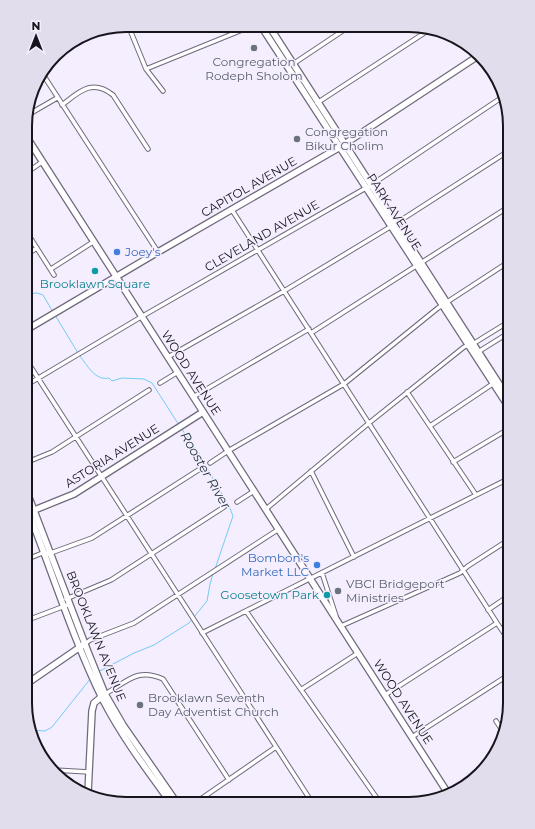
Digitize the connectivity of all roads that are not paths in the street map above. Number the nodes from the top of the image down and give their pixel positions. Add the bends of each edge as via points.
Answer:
1 (131, 32) edge
2 (237, 32) edge
3 (266, 32) edge
4 (272, 32) edge
5 (341, 32) edge
6 (424, 33) edge
7 (474, 59) edge
8 (291, 66) junction
9 (146, 69) junction
10 (45, 79) edge
11 (163, 92) dead end
12 (57, 98) junction
13 (499, 99) edge
14 (316, 104) junction
15 (62, 105) junction
16 (33, 112) edge
17 (343, 145) junction
18 (32, 146) edge
19 (148, 149) dead end
20 (503, 155) edge
21 (42, 162) junction
22 (32, 168) edge
23 (368, 186) junction
24 (232, 210) junction
25 (503, 211) edge
26 (393, 226) junction
27 (32, 240) edge
28 (93, 242) junction
29 (37, 248) junction
30 (32, 251) edge
31 (258, 251) junction
32 (158, 252) junction
33 (419, 265) junction
34 (503, 266) edge
35 (51, 269) junction
36 (54, 275) dead end
37 (116, 277) junction
38 (284, 291) junction
39 (444, 304) junction
40 (142, 317) junction
41 (503, 325) edge
42 (32, 326) edge
43 (310, 331) junction
44 (503, 336) edge
45 (470, 344) junction
46 (476, 353) junction
47 (168, 357) junction
48 (32, 368) edge
49 (178, 372) junction
50 (39, 379) junction
51 (495, 382) junction
52 (32, 383) edge
53 (160, 383) dead end
54 (344, 384) junction
55 (150, 390) dead end
56 (407, 392) junction
57 (503, 392) edge
58 (193, 396) junction
59 (503, 396) edge
60 (203, 412) junction
61 (369, 423) junction
62 (430, 426) junction
63 (503, 432) edge
64 (76, 436) junction
65 (228, 451) junction
66 (32, 460) edge
67 (453, 462) junction
68 (210, 463) dead end
69 (200, 469) dead end
70 (311, 471) junction
71 (101, 476) junction
72 (503, 482) edge
73 (254, 491) junction
74 (476, 495) junction
75 (237, 502) dead end
76 (224, 507) dead end
77 (266, 509) junction
78 (32, 511) joint
79 (128, 515) junction
80 (431, 519) junction
81 (279, 529) junction
82 (503, 544) edge
83 (48, 553) junction
84 (152, 554) junction
85 (354, 557) junction
86 (32, 558) edge
87 (463, 570) junction
88 (322, 573) junction
89 (310, 579) junction
90 (179, 595) junction
91 (65, 599) junction
92 (503, 600) edge
93 (67, 605) junction
94 (488, 610) junction
95 (246, 611) junction
96 (32, 619) edge
97 (339, 624) junction
98 (496, 624) junction
99 (202, 633) junction
100 (503, 633) edge
101 (83, 646) junction
102 (358, 653) junction
103 (503, 678) edge
104 (32, 680) edge
105 (302, 690) junction
106 (103, 695) junction
107 (385, 695) junction
108 (496, 720) dead end
109 (500, 726) edge
110 (412, 737) junction
111 (276, 747) junction
112 (61, 770) edge
113 (89, 772) junction
114 (229, 780) junction
115 (88, 789) edge
116 (446, 790) edge
117 (167, 797) edge
118 (173, 797) edge
119 (204, 797) edge
120 (308, 797) edge
121 (376, 797) edge

1 - 9 street
2 - 9 street
3 - 8 main road, PARK AVENUE
4 - 8 main road, PARK AVENUE
5 - 8 street
6 - 14 street
7 - 17 main road, CAPITOL AVENUE
8 - 14 main road, PARK AVENUE
9 - 11 street
10 - 12 street
12 - 15 street
12 - 16 street
13 - 23 street, CLEVELAND AVENUE
14 - 17 main road, PARK AVENUE
15 - 19 street via 88,88 97,86 106,90 113,95
15 - 32 street
17 - 23 main road, PARK AVENUE
17 - 24 main road, CAPITOL AVENUE
18 - 21 main road, WOOD AVENUE
20 - 26 street
21 - 22 street
21 - 28 main road, WOOD AVENUE
23 - 26 main road, PARK AVENUE
23 - 31 street, CLEVELAND AVENUE
24 - 31 street
24 - 32 main road, CAPITOL AVENUE
25 - 33 street
26 - 33 main road, PARK AVENUE
26 - 38 street
27 - 29 street
28 - 35 street
28 - 37 main road, WOOD AVENUE
29 - 30 street
29 - 35 street
31 - 38 street
31 - 40 street, CLEVELAND AVENUE
32 - 37 main road, CAPITOL AVENUE
33 - 39 main road, PARK AVENUE
33 - 43 street
34 - 39 street
35 - 36 street
37 - 40 main road, WOOD AVENUE
37 - 42 main road, CAPITOL AVENUE
38 - 43 street
38 - 47 street
39 - 45 main road, PARK AVENUE
39 - 54 street
40 - 47 main road, WOOD AVENUE
40 - 50 street, CLEVELAND AVENUE
41 - 45 street
43 - 54 street
43 - 58 street
44 - 46 street
45 - 46 main road, PARK AVENUE
45 - 56 street
46 - 51 main road, PARK AVENUE
47 - 49 main road, WOOD AVENUE
48 - 50 street
49 - 53 street
49 - 58 main road, WOOD AVENUE
50 - 52 street, CLEVELAND AVENUE
50 - 64 street
51 - 57 main road, PARK AVENUE
51 - 59 main road, PARK AVENUE
51 - 62 street
54 - 61 street
54 - 65 street
55 - 64 street
56 - 61 street
56 - 62 street
58 - 60 main road, WOOD AVENUE
60 - 65 main road, WOOD AVENUE
60 - 71 main road, ASTORIA AVENUE
61 - 70 street
61 - 80 street
62 - 67 street
63 - 67 street
64 - 66 street via 52,452
64 - 71 street
65 - 68 street
65 - 73 main road, WOOD AVENUE
67 - 74 street
69 - 79 street
70 - 77 street
70 - 85 street
71 - 78 main road, ASTORIA AVENUE via 74,494
71 - 79 street
72 - 74 street
73 - 75 street
73 - 77 main road, WOOD AVENUE
74 - 80 street
76 - 84 street
77 - 81 main road, WOOD AVENUE
78 - 83 main road, BROOKLAWN AVENUE
79 - 83 street via 92,538
79 - 84 street
80 - 85 street
80 - 87 street
81 - 89 main road, WOOD AVENUE
81 - 90 street
82 - 87 street
83 - 86 street
83 - 91 main road, BROOKLAWN AVENUE
84 - 90 street
84 - 91 street via 111,580
85 - 88 street
87 - 94 street
87 - 97 street
88 - 89 street
88 - 97 street, WOOD AVENUE
89 - 95 street
89 - 97 main road, WOOD AVENUE
90 - 99 street
90 - 101 street via 134,623 90,640
91 - 93 main road, BROOKLAWN AVENUE
92 - 94 street
93 - 96 street
93 - 101 main road, BROOKLAWN AVENUE
94 - 98 street
95 - 99 street
95 - 105 street
97 - 102 main road, WOOD AVENUE
98 - 100 street
98 - 107 street
99 - 111 street
101 - 104 main road
101 - 106 main road, BROOKLAWN AVENUE
102 - 105 street
102 - 107 main road, WOOD AVENUE
103 - 110 street
105 - 121 street
106 - 113 main road via 94,703 92,711
106 - 114 street via 141,674 163,679
106 - 117 main road, BROOKLAWN AVENUE via 120,729
106 - 118 main road, BROOKLAWN AVENUE
107 - 110 main road, WOOD AVENUE
108 - 109 street
110 - 116 main road, WOOD AVENUE
111 - 114 street
111 - 120 street
112 - 113 street
113 - 115 main road
114 - 119 street

